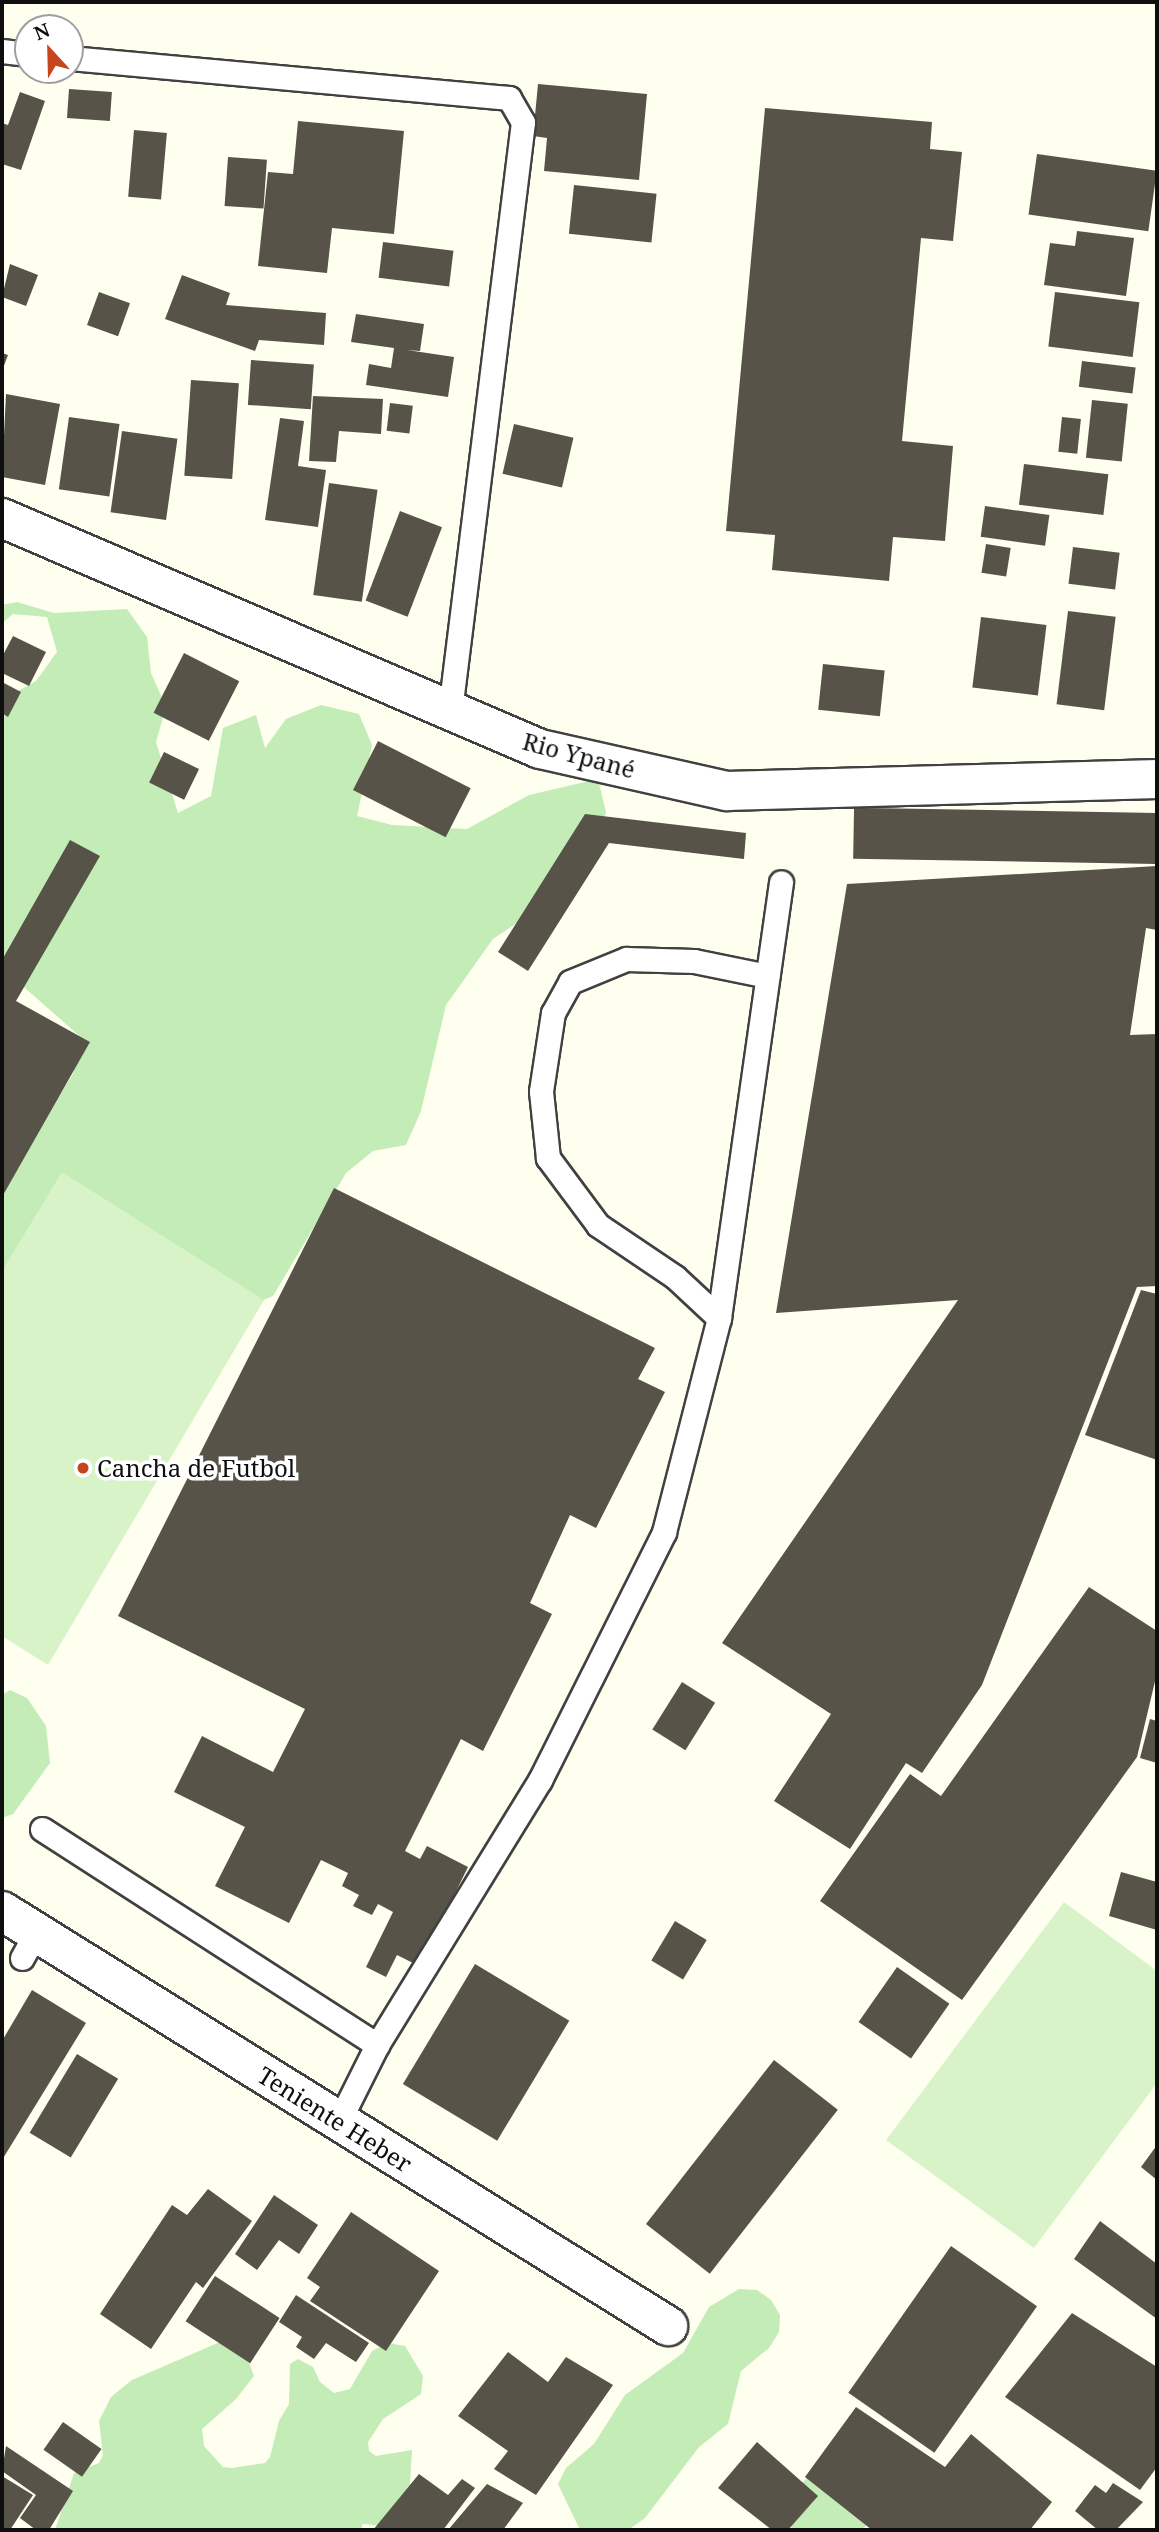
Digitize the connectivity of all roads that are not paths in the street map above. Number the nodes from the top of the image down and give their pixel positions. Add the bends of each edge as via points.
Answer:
1 (84, 59) edge
2 (2, 518) edge
3 (450, 711) junction
4 (1157, 779) edge
5 (781, 882) dead end
6 (767, 976) junction
7 (719, 1318) junction
8 (42, 1829) dead end
9 (2, 1911) edge
10 (377, 2045) junction
11 (339, 2121) junction
12 (668, 2326) dead end

1 - 3 lane via 509,98 523,122
2 - 3 street, Rio Ypané
3 - 4 street, Rio Ypané via 540,749 727,791
5 - 6 lane
6 - 7 lane
6 - 7 lane via 694,961 626,959 570,982 552,1013 541,1091 548,1157 598,1225 675,1277
7 - 10 lane via 664,1532 540,1780
8 - 10 lane
9 - 11 street, Teniente Heber via 29,1946
10 - 11 lane
11 - 12 street, Teniente Heber

